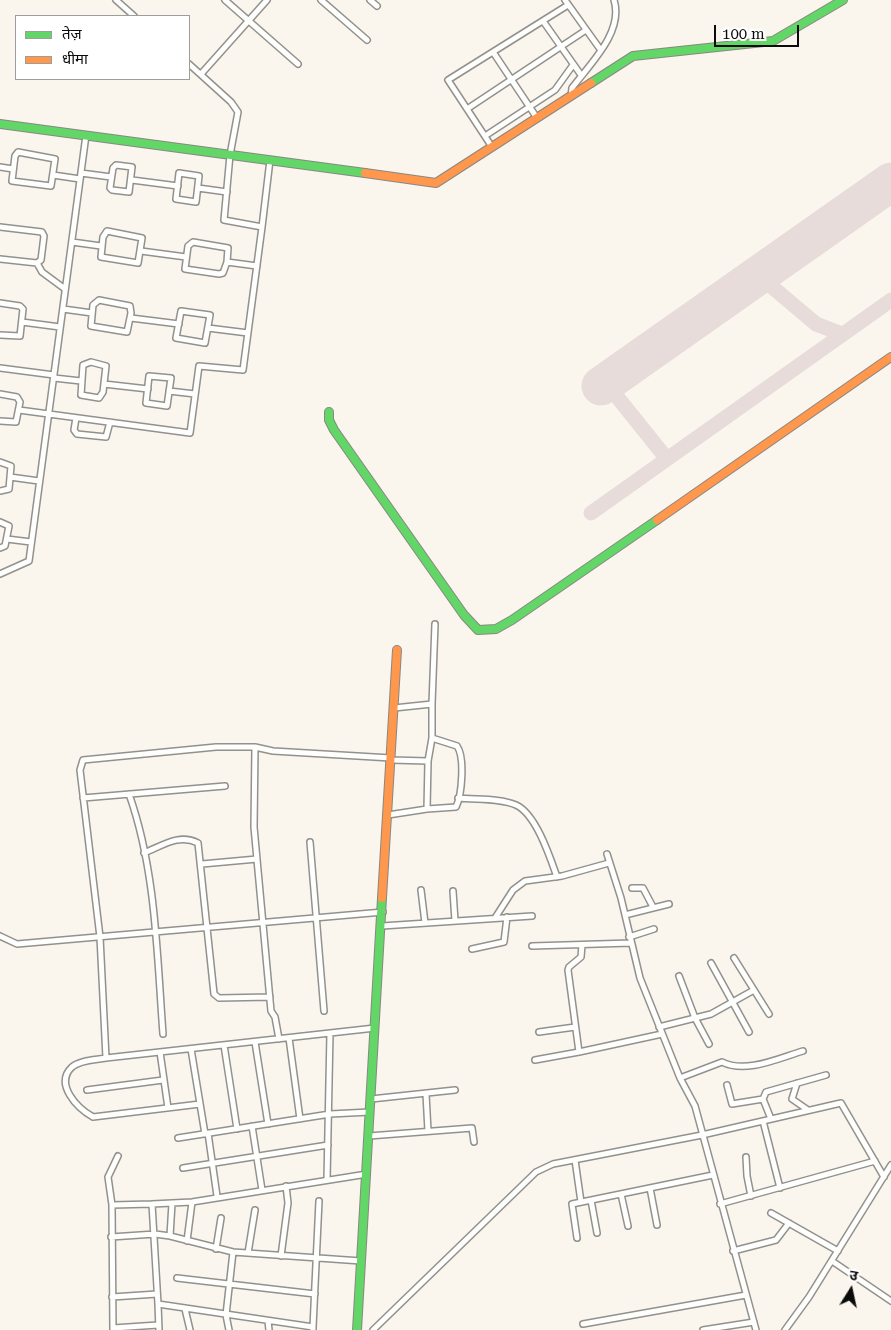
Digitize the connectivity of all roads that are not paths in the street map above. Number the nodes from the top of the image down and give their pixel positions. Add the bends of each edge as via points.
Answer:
1 (116, 0) edge
2 (225, 0) edge
3 (267, 0) edge
4 (321, 0) edge
5 (370, 0) edge
6 (614, 0) edge
7 (843, 0) edge
8 (566, 3) edge
9 (377, 6) dead end
10 (133, 15) edge
11 (249, 21) junction
12 (543, 21) junction
13 (586, 30) junction
14 (367, 40) dead end
15 (560, 48) junction
16 (600, 49) junction
17 (493, 52) junction
18 (298, 64) dead end
19 (190, 65) edge
20 (573, 65) junction
21 (201, 74) junction
22 (581, 75) junction
23 (513, 80) junction
24 (571, 96) junction
25 (530, 107) junction
26 (467, 109) junction
27 (537, 118) junction
28 (0, 124) edge
29 (86, 135) junction
30 (485, 136) junction
31 (492, 147) junction
32 (230, 155) junction
33 (270, 160) junction
34 (0, 167) edge
35 (13, 169) junction
36 (53, 175) junction
37 (81, 176) junction
38 (112, 177) junction
39 (132, 180) junction
40 (178, 186) junction
41 (198, 188) junction
42 (227, 192) junction
43 (0, 227) edge
44 (262, 228) junction
45 (72, 242) junction
46 (102, 246) junction
47 (141, 251) junction
48 (186, 257) junction
49 (0, 258) edge
50 (227, 262) junction
51 (37, 264) junction
52 (257, 266) junction
53 (66, 289) junction
54 (0, 303) edge
55 (63, 309) junction
56 (92, 313) junction
57 (130, 318) junction
58 (22, 322) junction
59 (179, 324) junction
60 (60, 327) junction
61 (208, 328) junction
62 (248, 333) junction
63 (0, 335) edge
64 (891, 357) edge
65 (0, 368) edge
66 (54, 376) junction
67 (81, 380) junction
68 (104, 384) junction
69 (148, 389) junction
70 (169, 391) junction
71 (0, 394) edge
72 (195, 394) junction
73 (19, 410) junction
74 (329, 412) dead end
75 (49, 414) junction
76 (76, 418) junction
77 (0, 421) edge
78 (110, 422) junction
79 (0, 462) edge
80 (10, 477) junction
81 (39, 481) junction
82 (0, 491) edge
83 (0, 522) edge
84 (7, 538) junction
85 (31, 542) junction
86 (0, 548) edge
87 (0, 574) edge
88 (435, 624) dead end
89 (397, 650) dead end
90 (432, 704) junction
91 (394, 708) junction
92 (432, 738) junction
93 (255, 747) junction
94 (391, 759) junction
95 (428, 760) junction
96 (225, 786) dead end
97 (129, 794) junction
98 (83, 798) junction
99 (458, 798) junction
100 (427, 809) junction
101 (388, 815) junction
102 (310, 842) dead end
103 (144, 853) junction
104 (607, 854) dead end
105 (257, 859) junction
106 (609, 862) junction
107 (202, 864) junction
108 (557, 877) junction
109 (632, 888) dead end
110 (421, 890) dead end
111 (453, 891) dead end
112 (669, 904) dead end
113 (653, 907) junction
114 (382, 912) junction
115 (624, 915) junction
116 (532, 916) dead end
117 (507, 917) junction
118 (316, 918) junction
119 (495, 918) junction
120 (455, 921) junction
121 (263, 922) junction
122 (425, 923) junction
123 (382, 926) junction
124 (208, 928) junction
125 (654, 929) dead end
126 (155, 932) junction
127 (0, 936) edge
128 (100, 937) junction
129 (630, 940) junction
130 (582, 945) junction
131 (532, 946) dead end
132 (472, 949) dead end
133 (734, 958) dead end
134 (711, 963) dead end
135 (679, 976) dead end
136 (754, 990) junction
137 (270, 996) junction
138 (732, 1002) junction
139 (324, 1011) dead end
140 (769, 1014) dead end
141 (696, 1018) junction
142 (575, 1027) junction
143 (659, 1027) junction
144 (375, 1028) junction
145 (539, 1032) dead end
146 (749, 1032) dead end
147 (330, 1033) junction
148 (163, 1034) dead end
149 (662, 1034) junction
150 (289, 1038) junction
151 (279, 1039) junction
152 (255, 1042) junction
153 (710, 1044) dead end
154 (224, 1045) junction
155 (191, 1049) junction
156 (803, 1051) dead end
157 (160, 1052) junction
158 (579, 1052) junction
159 (106, 1058) junction
160 (534, 1060) dead end
161 (826, 1075) dead end
162 (680, 1078) junction
163 (164, 1080) junction
164 (797, 1083) junction
165 (727, 1085) dead end
166 (87, 1090) dead end
167 (455, 1090) dead end
168 (426, 1094) junction
169 (371, 1099) junction
170 (763, 1099) junction
171 (200, 1104) junction
172 (168, 1108) junction
173 (808, 1110) junction
174 (370, 1112) junction
175 (330, 1114) junction
176 (300, 1119) junction
177 (771, 1119) junction
178 (762, 1121) junction
179 (268, 1124) junction
180 (252, 1126) junction
181 (237, 1129) junction
182 (428, 1131) junction
183 (207, 1134) junction
184 (702, 1135) junction
185 (369, 1136) junction
186 (178, 1138) dead end
187 (474, 1142) dead end
188 (328, 1145) junction
189 (118, 1156) dead end
190 (256, 1156) junction
191 (746, 1157) dead end
192 (575, 1160) junction
193 (875, 1161) junction
194 (213, 1164) junction
195 (891, 1165) edge
196 (183, 1168) dead end
197 (367, 1174) junction
198 (713, 1175) junction
199 (884, 1177) junction
200 (327, 1180) junction
201 (286, 1186) junction
202 (650, 1188) junction
203 (780, 1188) junction
204 (262, 1190) junction
205 (621, 1194) junction
206 (218, 1196) junction
207 (751, 1196) junction
208 (592, 1200) junction
209 (319, 1201) dead end
210 (192, 1202) junction
211 (581, 1202) junction
212 (172, 1203) junction
213 (152, 1204) junction
214 (720, 1204) junction
215 (112, 1205) junction
216 (254, 1210) dead end
217 (771, 1212) dead end
218 (221, 1218) dead end
219 (789, 1224) junction
220 (657, 1225) dead end
221 (628, 1226) dead end
222 (597, 1233) dead end
223 (155, 1234) junction
224 (170, 1236) junction
225 (111, 1237) junction
226 (577, 1238) dead end
227 (187, 1241) junction
228 (216, 1248) junction
229 (734, 1251) junction
230 (838, 1251) junction
231 (234, 1252) junction
232 (248, 1253) junction
233 (281, 1256) junction
234 (317, 1259) junction
235 (832, 1261) junction
236 (361, 1262) junction
237 (177, 1278) dead end
238 (229, 1284) junction
239 (157, 1294) junction
240 (315, 1294) junction
241 (746, 1295) junction
242 (112, 1297) junction
243 (891, 1301) edge
244 (158, 1304) junction
245 (185, 1309) junction
246 (226, 1315) junction
247 (268, 1320) junction
248 (754, 1322) junction
249 (583, 1324) dead end
250 (158, 1328) edge
251 (313, 1328) edge
252 (113, 1329) edge
253 (190, 1330) edge
254 (229, 1330) edge
255 (270, 1330) edge
256 (357, 1330) edge
257 (373, 1330) edge
258 (703, 1330) edge
259 (756, 1330) edge
260 (786, 1330) edge

1 - 10 street
2 - 11 street
3 - 11 street
4 - 14 street
5 - 9 street
6 - 16 street via 616,23
7 - 24 street via 773,41 632,56
8 - 12 street
8 - 13 street
11 - 18 street
11 - 21 street
12 - 15 street
12 - 17 street
13 - 15 street
13 - 16 street
15 - 20 street
15 - 23 street
16 - 22 street
17 - 23 street
17 - 26 street via 448,80
19 - 21 street
20 - 22 street
20 - 25 street via 555,90
21 - 32 street via 237,109
22 - 24 street via 572,88
23 - 25 street
23 - 26 street
24 - 27 street
25 - 27 street
25 - 30 street
26 - 30 street
27 - 31 street
28 - 29 street
29 - 32 street
29 - 37 street
30 - 31 street
31 - 33 street via 436,183
32 - 33 street
32 - 42 street
33 - 44 street
34 - 35 street
35 - 36 street via 12,181 23,184 48,187 52,184
35 - 36 street via 16,154 27,154 53,158
36 - 37 street
37 - 38 street
37 - 45 street
38 - 39 street via 111,190 127,192
38 - 39 street via 116,164 131,166
39 - 40 street
40 - 41 street via 179,173 199,176
40 - 41 street via 176,199 196,202
41 - 42 street
42 - 44 street via 224,220
43 - 51 street via 42,232 41,260
44 - 52 street
45 - 46 street
45 - 53 street
46 - 47 street via 100,254 104,259 136,264
46 - 47 street via 107,232 139,236 142,238
47 - 48 street
48 - 50 street via 184,268 190,271 218,274 226,269
48 - 50 street via 189,244 193,242 228,248
49 - 51 street
50 - 52 street
51 - 53 street via 42,272
52 - 62 street
53 - 55 street
54 - 58 street via 22,307
55 - 56 street
55 - 60 street
56 - 57 street via 93,305 99,300 130,306
56 - 57 street via 91,326 123,333 127,332
57 - 59 street
58 - 60 street
58 - 63 street via 20,336
59 - 61 street via 181,311 210,316
59 - 61 street via 176,338 206,343
60 - 66 street
61 - 62 street
62 - 72 street via 243,370 198,366
64 - 74 street via 542,601 492,630 480,631 464,615 334,430
65 - 66 street
66 - 67 street
66 - 75 street
67 - 68 street via 83,396 102,396
67 - 68 street via 84,363 100,363 106,366
68 - 69 street
69 - 70 street via 150,376 171,378
69 - 70 street via 146,403 168,406
70 - 72 street
71 - 73 street via 17,397
72 - 78 street via 190,433
73 - 75 street
73 - 77 street via 16,422
75 - 76 street
75 - 81 street
76 - 78 street
76 - 78 street via 74,430 77,434 106,437
79 - 80 street via 10,464
80 - 81 street
80 - 82 street via 8,491
81 - 85 street
83 - 84 street via 8,525
84 - 85 street
84 - 86 street via 5,548
85 - 87 street via 29,561
88 - 90 street
89 - 91 street
90 - 91 street
90 - 92 street
91 - 94 street
92 - 95 street
92 - 99 street via 451,743 460,751
93 - 94 street
93 - 98 street via 216,747 83,760 80,770
93 - 105 street
94 - 95 street
94 - 101 street
95 - 100 street
96 - 97 street
97 - 98 street
97 - 103 street
98 - 128 street
99 - 100 street via 456,807 451,809
99 - 108 street via 512,803 523,809 538,831
100 - 101 street
101 - 114 street
102 - 118 street
103 - 107 street via 172,840 190,839 198,843
103 - 126 street
104 - 106 street
105 - 107 street
105 - 121 street
106 - 108 street
106 - 115 street
107 - 124 street
108 - 119 street via 525,881 518,885
109 - 113 street via 643,888
110 - 122 street
111 - 120 street
112 - 113 street
113 - 115 street
114 - 118 street
114 - 123 street
115 - 129 street
116 - 117 street
117 - 119 street
117 - 132 street via 504,942
118 - 121 street
118 - 139 street
119 - 120 street
120 - 122 street
121 - 124 street
121 - 137 street
122 - 123 street
123 - 144 street
124 - 126 street
124 - 137 street via 215,997
125 - 129 street
126 - 128 street
126 - 148 street
127 - 128 street via 18,944
128 - 159 street
129 - 130 street
129 - 143 street via 640,978
130 - 131 street
130 - 142 street via 581,957 568,970
133 - 136 street
134 - 138 street
135 - 141 street
136 - 138 street
136 - 140 street
137 - 151 street
138 - 141 street
138 - 146 street
141 - 143 street
141 - 153 street
142 - 145 street
142 - 158 street
143 - 149 street
144 - 147 street
144 - 169 street
147 - 150 street
147 - 175 street
149 - 158 street
149 - 162 street
150 - 151 street
150 - 176 street
151 - 152 street
152 - 154 street
152 - 179 street
154 - 155 street
154 - 181 street
155 - 157 street
155 - 171 street
156 - 162 street via 757,1064 732,1067 722,1062
157 - 159 street
157 - 163 street
158 - 160 street
159 - 172 street via 77,1064 67,1075 66,1085 75,1104 83,1112 100,1118
161 - 164 street
162 - 184 street via 694,1106
163 - 166 street
163 - 172 street
164 - 170 street via 766,1092
164 - 173 street via 792,1099
165 - 170 street via 732,1104
167 - 168 street
168 - 169 street
168 - 182 street
169 - 174 street
170 - 177 street
171 - 172 street
171 - 183 street
173 - 177 street
173 - 193 street via 841,1103
174 - 175 street
174 - 185 street
175 - 176 street
175 - 188 street
176 - 179 street
177 - 178 street
178 - 184 street
178 - 203 street
179 - 180 street
180 - 181 street
180 - 190 street
181 - 183 street
182 - 185 street
182 - 187 street via 472,1128
183 - 186 street
183 - 194 street
184 - 192 street
184 - 198 street
185 - 197 street
188 - 190 street
188 - 200 street
189 - 215 street via 108,1177
190 - 194 street
190 - 204 street
191 - 207 street
192 - 211 street
192 - 257 street via 553,1164 536,1172
193 - 199 street
193 - 203 street
194 - 196 street
194 - 206 street
195 - 199 street
197 - 200 street
197 - 236 street
198 - 202 street
198 - 214 street
199 - 230 street
200 - 201 street
201 - 204 street
201 - 233 street via 288,1203
202 - 205 street
202 - 220 street
203 - 207 street
204 - 206 street
205 - 208 street
205 - 221 street
206 - 210 street
207 - 214 street
208 - 211 street
208 - 222 street
209 - 234 street
210 - 212 street
210 - 227 street
211 - 226 street via 572,1204
212 - 213 street
212 - 224 street
213 - 215 street
213 - 223 street
214 - 229 street
215 - 225 street
216 - 232 street
217 - 219 street
218 - 228 street
219 - 229 street via 776,1240
219 - 230 street
223 - 224 street
223 - 225 street
223 - 239 street
224 - 227 street
225 - 242 street
227 - 228 street
228 - 231 street
229 - 241 street
230 - 235 street
231 - 232 street
231 - 238 street
232 - 233 street
233 - 234 street
234 - 236 street
234 - 240 street
235 - 243 street
235 - 260 street
236 - 256 street
237 - 238 street
238 - 240 street
238 - 246 street
239 - 242 street
239 - 244 street
240 - 251 street
241 - 248 street
241 - 249 street
242 - 252 street
244 - 245 street
244 - 250 street
245 - 246 street
245 - 253 street
246 - 247 street
246 - 254 street
247 - 251 street
247 - 255 street
248 - 258 street
248 - 259 street
250 - 252 street

